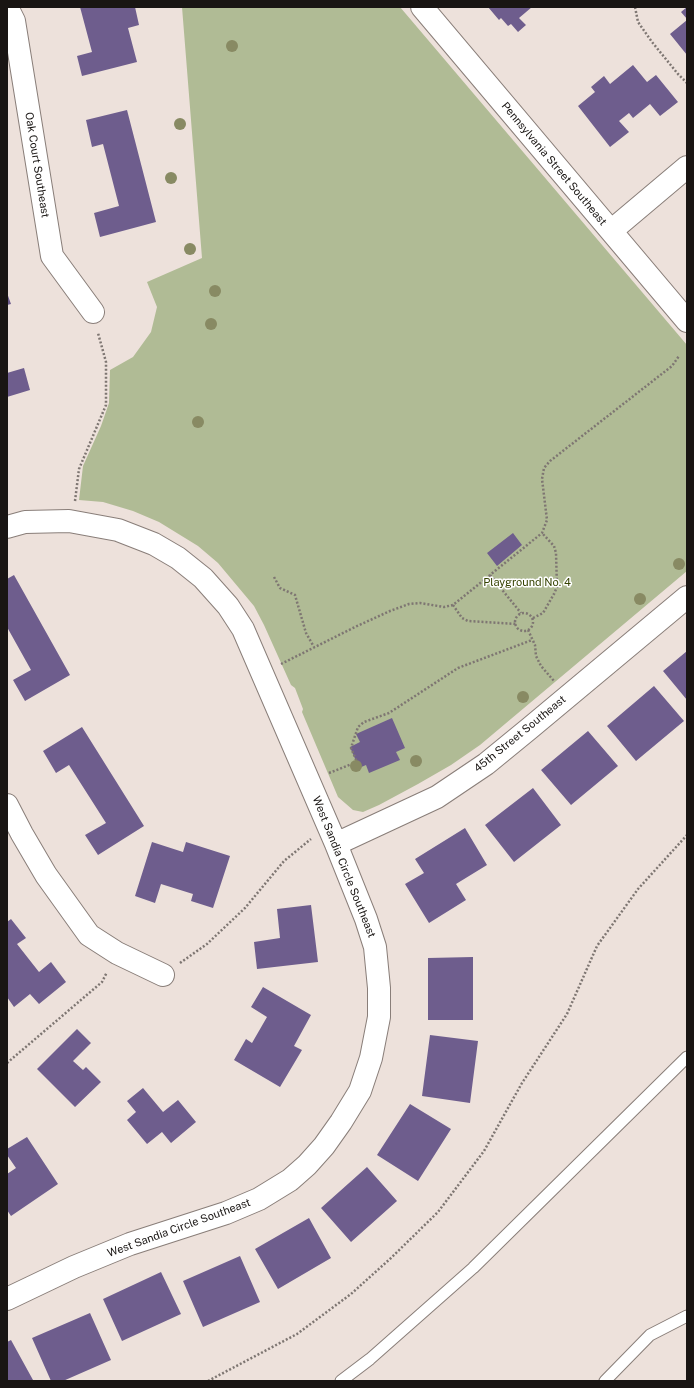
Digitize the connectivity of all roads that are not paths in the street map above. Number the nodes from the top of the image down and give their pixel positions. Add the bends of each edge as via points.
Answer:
1 (7, 7) edge
2 (422, 7) edge
3 (687, 167) edge
4 (611, 231) junction
5 (93, 312) road end
6 (687, 321) edge
7 (7, 527) edge
8 (687, 597) edge
9 (7, 805) edge
10 (333, 837) junction
11 (163, 975) road end
12 (687, 1057) edge
13 (7, 1299) edge
14 (687, 1316) edge
15 (341, 1381) edge
16 (605, 1381) edge

1 - 5 street, Oak Court Southeast via 14,21 52,256
2 - 4 street, Pennsylvania Street Southeast
3 - 4 street
4 - 6 street, Pennsylvania Street Southeast
7 - 10 street, West Sandia Circle Southeast via 25,522 69,521 118,530 154,544 178,558 203,578 228,606 243,629
8 - 10 street, 45th Street Southeast via 486,764 437,797
9 - 11 street via 46,875 89,935 117,953
10 - 13 street, West Sandia Circle Southeast via 375,947 379,988 379,1017 371,1058 360,1091 341,1122 307,1165 290,1180 259,1199 226,1213 130,1244
12 - 15 lane via 473,1268 370,1359
14 - 16 lane via 650,1336

